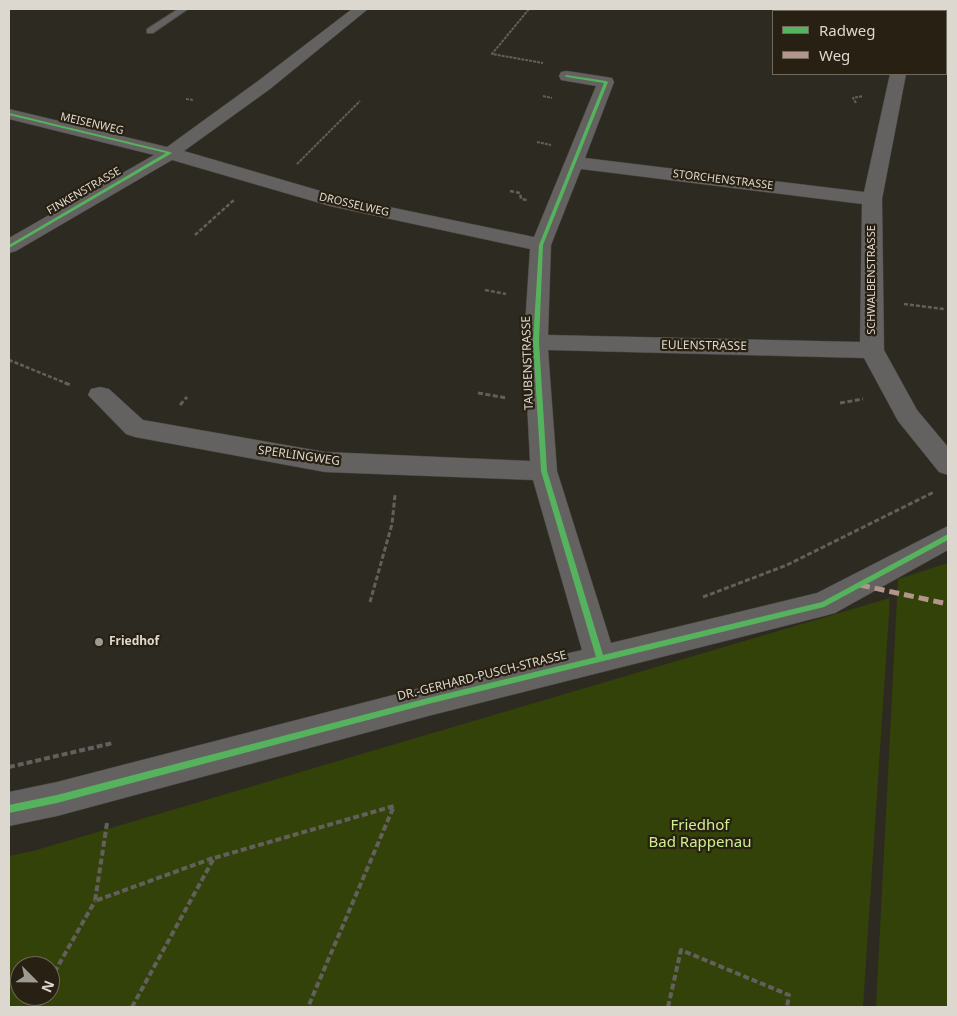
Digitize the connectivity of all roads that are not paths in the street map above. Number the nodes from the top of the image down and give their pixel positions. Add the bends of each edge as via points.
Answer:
1 (184, 9) edge
2 (361, 9) edge
3 (150, 31) dead end
4 (898, 75) edge
5 (567, 76) road end
6 (9, 114) edge
7 (170, 153) junction
8 (574, 162) junction
9 (872, 199) junction
10 (541, 245) junction
11 (9, 247) edge
12 (536, 342) junction
13 (872, 350) junction
14 (100, 395) road end
15 (948, 464) edge
16 (544, 471) junction
17 (948, 536) edge
18 (600, 658) junction
19 (9, 809) edge

1 - 3 lane
2 - 7 street, FINKENSTRASSE
4 - 9 street, SCHWALBENSTRASSE
5 - 8 street, TAUBENSTRASSE via 606,82
6 - 7 street, MEISENWEG
7 - 10 street, DROSSELWEG via 337,202
7 - 11 street, FINKENSTRASSE
8 - 9 street, STORCHENSTRASSE
8 - 10 street, TAUBENSTRASSE
9 - 13 street, SCHWALBENSTRASSE
10 - 12 street, TAUBENSTRASSE
12 - 13 street, EULENSTRASSE
12 - 16 street, TAUBENSTRASSE
13 - 15 street, SCHWALBENSTRASSE via 907,415
14 - 16 street, SPERLINGWEG via 135,428 324,462
16 - 18 street, TAUBENSTRASSE
17 - 18 street, DR.-GERHARD-PUSCH-STRASSE via 824,604
18 - 19 street, DR.-GERHARD-PUSCH-STRASSE

